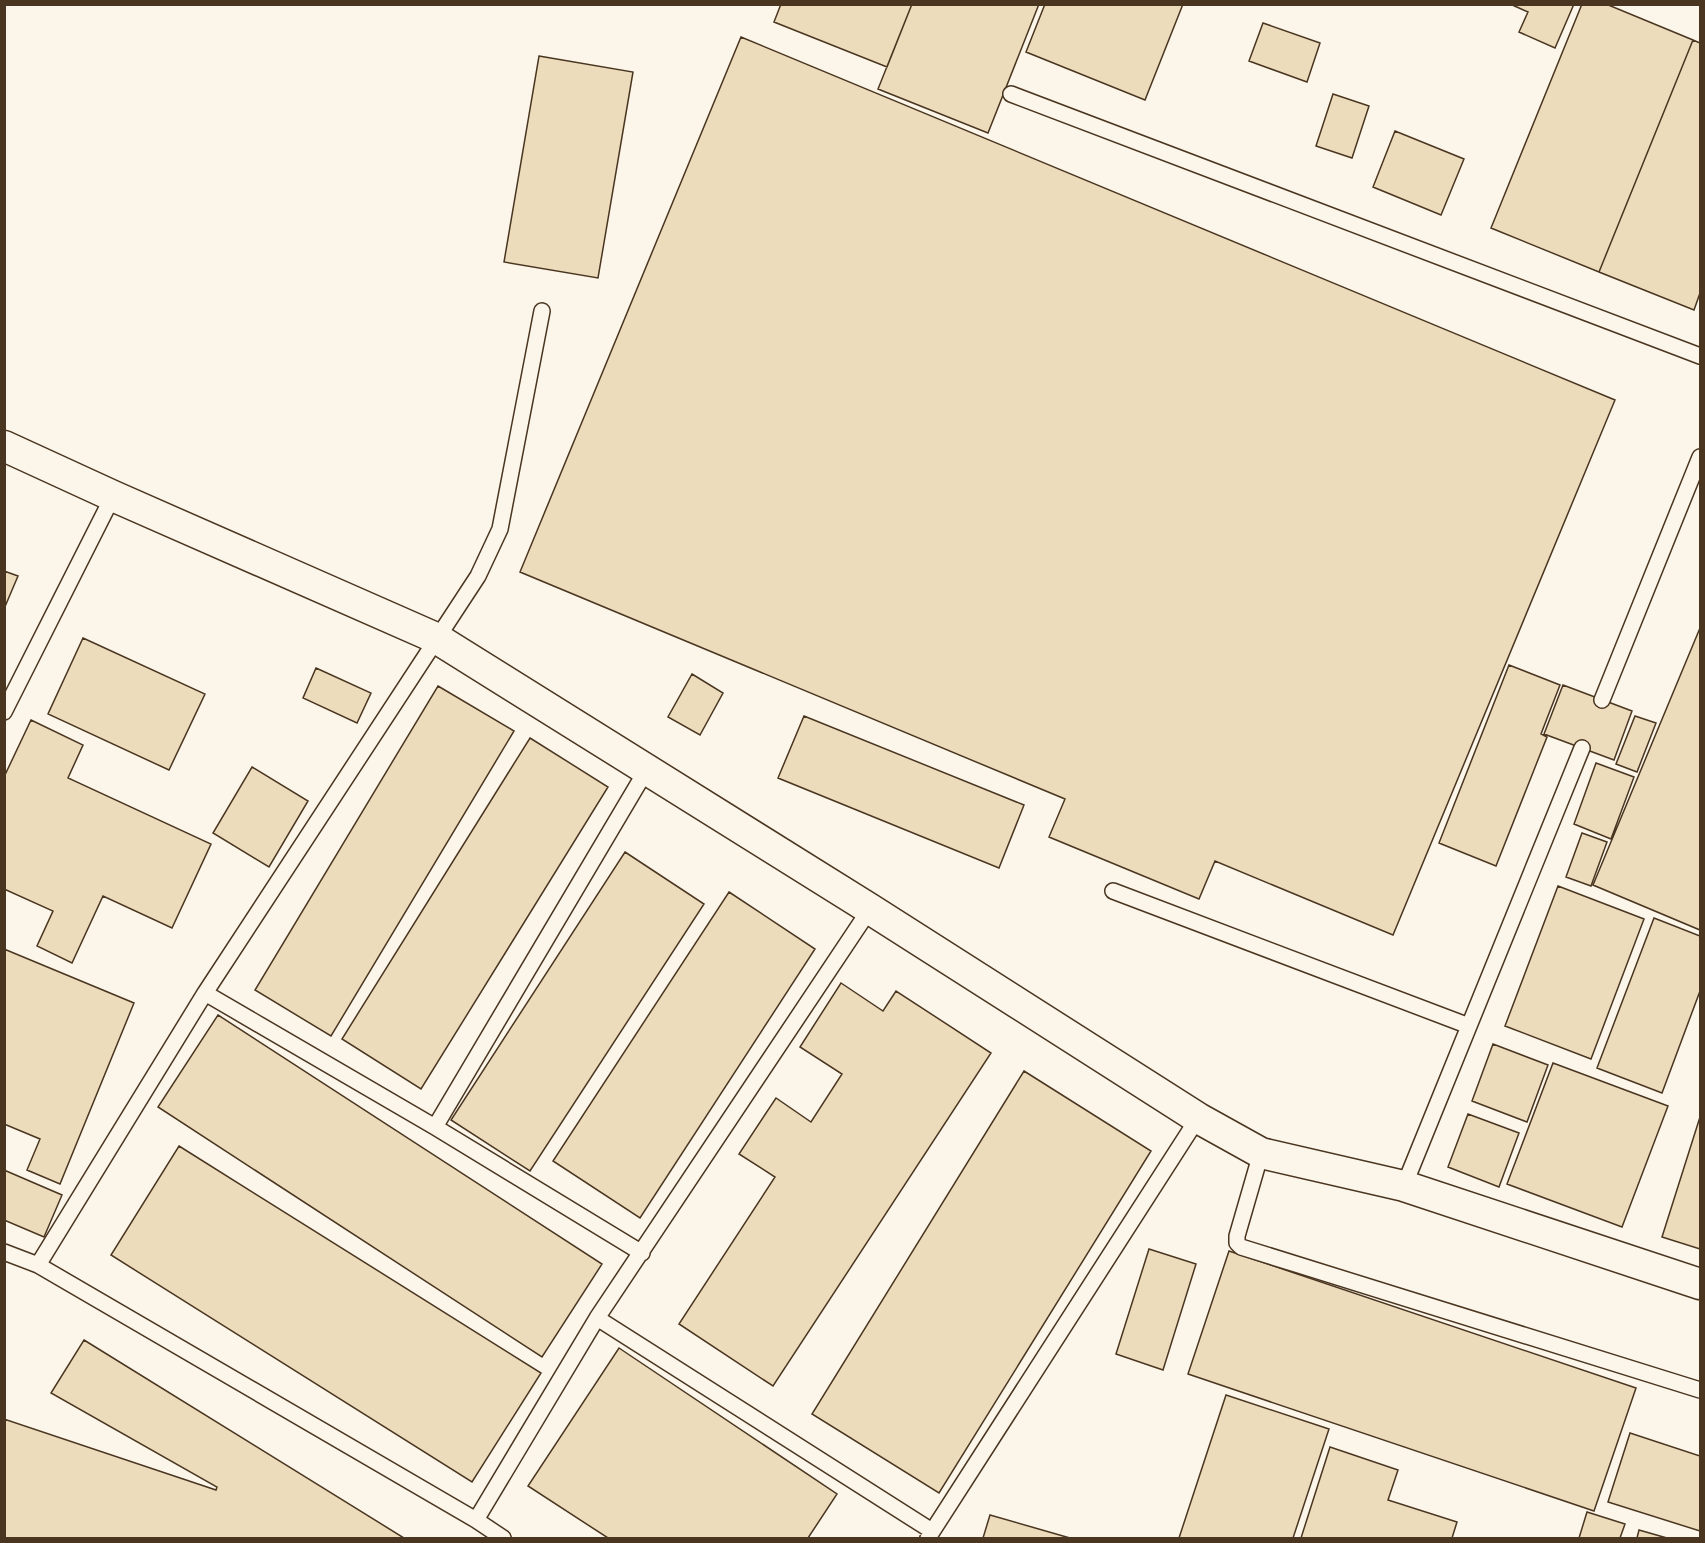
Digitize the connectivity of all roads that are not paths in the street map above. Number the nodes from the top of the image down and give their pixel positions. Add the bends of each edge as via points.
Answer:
1 (1011, 94) dead end
2 (542, 311) dead end
3 (1701, 356) edge
4 (4, 446) edge
5 (1701, 457) edge
6 (113, 496) junction
7 (436, 638) junction
8 (1602, 700) dead end
9 (4, 712) edge
10 (1582, 748) dead end
11 (646, 770) junction
12 (1113, 891) dead end
13 (870, 909) junction
14 (205, 993) junction
15 (1469, 1026) junction
16 (1198, 1118) junction
17 (435, 1127) junction
18 (1262, 1153) junction
19 (1404, 1186) junction
20 (4, 1252) edge
21 (642, 1253) junction
22 (38, 1265) junction
23 (1701, 1284) edge
24 (597, 1318) junction
25 (1701, 1390) edge
26 (476, 1520) junction
27 (930, 1535) edge
28 (503, 1539) edge

1 - 3 lane
2 - 7 lane via 500,529 478,576
4 - 6 street
5 - 8 lane
6 - 7 street
6 - 9 lane
7 - 11 street
7 - 14 lane
10 - 15 lane
11 - 13 street
11 - 17 lane
12 - 15 lane
13 - 16 street
13 - 21 lane
14 - 17 lane
14 - 22 lane
15 - 19 lane
16 - 18 street
16 - 27 lane
17 - 21 lane
18 - 19 street
18 - 25 lane via 1236,1236 1242,1247
19 - 23 street
20 - 22 lane
21 - 24 lane
22 - 26 lane
24 - 26 lane
24 - 27 lane
26 - 28 lane

